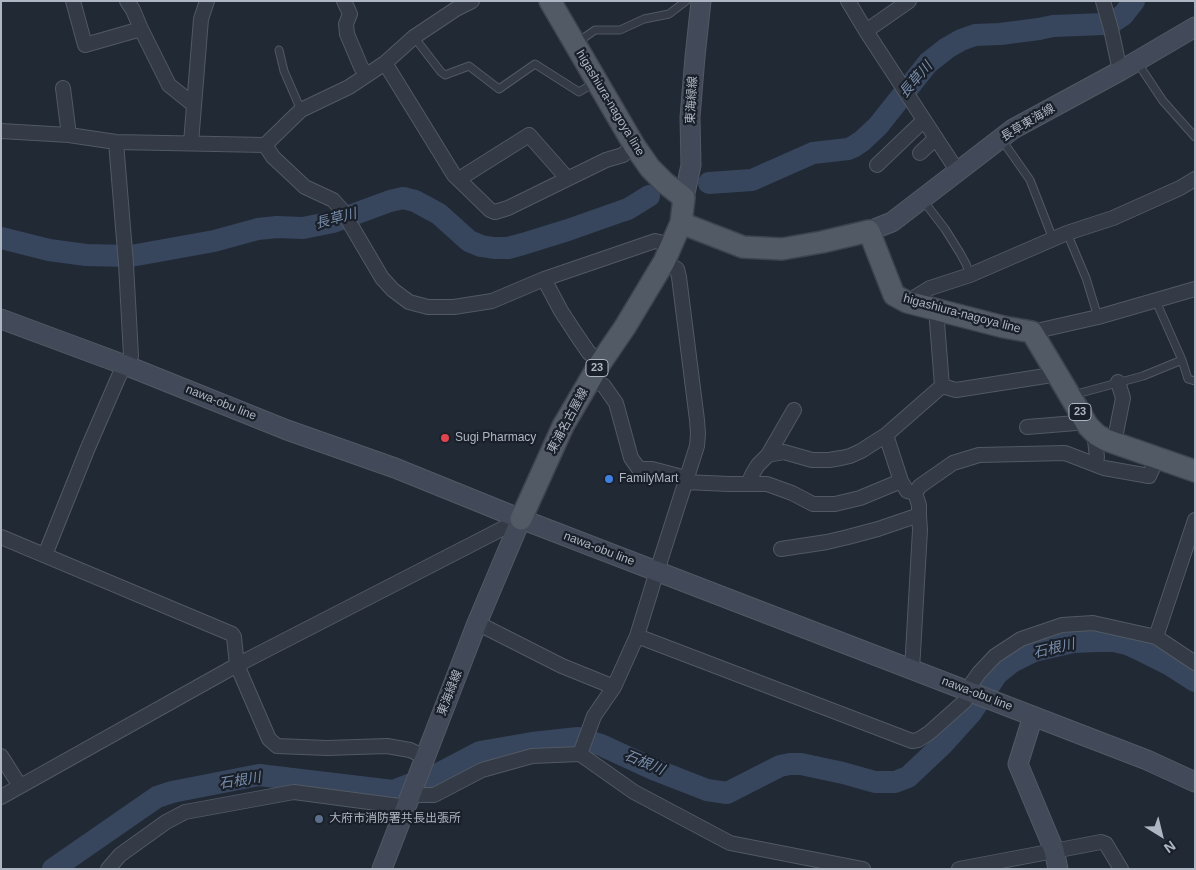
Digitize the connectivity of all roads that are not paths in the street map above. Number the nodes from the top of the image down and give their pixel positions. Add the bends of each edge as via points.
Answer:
1 (72, 1) edge
2 (127, 1) edge
3 (207, 1) edge
4 (344, 1) edge
5 (472, 1) edge
6 (550, 1) edge
7 (686, 1) edge
8 (701, 1) edge
9 (848, 1) edge
10 (909, 1) edge
11 (1105, 7) edge
12 (1195, 27) edge
13 (141, 29) junction
14 (866, 31) junction
15 (414, 37) junction
16 (576, 45) junction
17 (279, 50) dead end
18 (1136, 61) junction
19 (385, 63) junction
20 (1120, 72) junction
21 (367, 75) junction
22 (597, 82) junction
23 (63, 88) dead end
24 (194, 106) junction
25 (301, 110) junction
26 (924, 120) junction
27 (1, 131) edge
28 (69, 135) junction
29 (1195, 137) edge
30 (936, 138) junction
31 (1001, 139) junction
32 (116, 142) junction
33 (191, 143) junction
34 (265, 144) junction
35 (634, 145) junction
36 (920, 154) dead end
37 (877, 164) dead end
38 (958, 172) junction
39 (567, 178) junction
40 (1195, 179) edge
41 (458, 180) junction
42 (684, 198) junction
43 (922, 198) junction
44 (681, 223) junction
45 (869, 231) junction
46 (1067, 233) junction
47 (1054, 239) junction
48 (668, 254) junction
49 (970, 275) junction
50 (544, 279) junction
51 (1195, 289) edge
52 (1158, 300) junction
53 (907, 302) junction
54 (936, 309) junction
55 (1098, 317) junction
56 (1, 319) edge
57 (1032, 332) junction
58 (1182, 360) junction
59 (125, 365) junction
60 (596, 370) junction
61 (1055, 372) junction
62 (1195, 381) edge
63 (1118, 382) junction
64 (942, 386) junction
65 (1070, 396) junction
66 (794, 410) dead end
67 (1026, 427) dead end
68 (1098, 432) junction
69 (886, 435) junction
70 (768, 455) junction
71 (1157, 459) junction
72 (1094, 464) junction
73 (1195, 471) edge
74 (686, 480) junction
75 (901, 481) junction
76 (748, 484) junction
77 (915, 493) junction
78 (919, 515) junction
79 (521, 519) junction
80 (1195, 520) edge
81 (1, 537) edge
82 (781, 549) dead end
83 (44, 555) junction
84 (657, 571) junction
85 (477, 623) junction
86 (637, 636) junction
87 (1156, 637) junction
88 (1195, 663) edge
89 (236, 665) junction
90 (912, 670) junction
91 (614, 687) junction
92 (972, 692) junction
93 (1033, 716) junction
94 (580, 754) junction
95 (1, 756) edge
96 (423, 761) junction
97 (1195, 782) edge
98 (20, 786) junction
99 (1, 797) edge
100 (410, 798) junction
101 (1054, 850) junction
102 (824, 865) edge
103 (108, 869) edge
104 (382, 869) edge
105 (863, 869) edge
106 (959, 869) edge
107 (1058, 869) edge
108 (1121, 869) edge

1 - 13 street via 85,45
2 - 13 street
3 - 24 street via 201,19
4 - 21 street via 350,14 347,34
5 - 15 street
6 - 16 main road, higashiura-nagoya line
7 - 16 lane via 669,14 644,19 620,30 596,30
8 - 42 main road, 東海緑線 via 690,118 691,165
9 - 14 street
10 - 14 street
11 - 20 street
12 - 18 main road, 長草東海線
13 - 24 street via 169,85
14 - 26 street
15 - 19 street
15 - 22 lane via 445,75 469,66 499,89 535,64 579,92
16 - 22 main road, higashiura-nagoya line
17 - 25 lane via 284,71
18 - 20 main road, 長草東海線
18 - 29 lane via 1163,101
19 - 21 street
19 - 41 street
20 - 31 main road, 長草東海線 via 1013,129
21 - 25 street
22 - 35 main road, higashiura-nagoya line
23 - 28 street
24 - 33 street
25 - 34 street
26 - 30 street
26 - 37 street
27 - 28 street
28 - 32 street
30 - 36 street
30 - 38 street
31 - 38 main road, 長草東海線
31 - 47 lane via 1030,180
32 - 33 street
32 - 59 street via 130,356
33 - 34 street
34 - 50 street via 273,157 305,187 333,200 382,278 409,302 428,307 454,307 492,301
35 - 39 street via 623,154
35 - 42 main road, higashiura-nagoya line via 650,168
38 - 43 main road, 長草東海線
39 - 41 street via 495,212
39 - 41 street via 529,135
40 - 46 street via 1112,218
42 - 44 main road, 23
43 - 45 main road, 長草東海線 via 892,222
43 - 49 lane via 960,253
44 - 45 main road via 743,247 782,249
44 - 48 main road, 東浦名古屋線 / 23
45 - 53 main road, higashiura-nagoya line via 894,295
46 - 47 street
46 - 55 lane
47 - 49 street
48 - 50 street via 655,240
48 - 60 main road, 東浦名古屋線 / 23
48 - 74 street via 679,276 697,420 697,446
49 - 53 street via 930,288
50 - 60 street
51 - 52 street
52 - 55 street
52 - 58 lane
53 - 54 main road, higashiura-nagoya line
54 - 57 main road, higashiura-nagoya line
54 - 64 street
55 - 57 street
56 - 59 main road, nawa-obu line
57 - 61 main road, higashiura-nagoya line / 23
58 - 62 lane via 1188,379
58 - 63 lane
59 - 79 main road, nawa-obu line
59 - 83 street
60 - 74 street via 616,403 631,458 638,469 652,469
60 - 79 main road, 東浦名古屋線 / 23 via 563,426
61 - 64 street via 956,390
61 - 65 main road, higashiura-nagoya line / 23
63 - 65 lane
63 - 68 street via 1122,398
64 - 69 street
65 - 68 main road, higashiura-nagoya line / 23
66 - 70 street
67 - 68 street via 1076,423
68 - 71 main road
68 - 72 street
69 - 70 street via 861,451 841,458 812,460 784,452
69 - 75 street
70 - 76 street via 758,465
71 - 72 street via 1149,476
71 - 73 main road
72 - 77 street via 1066,453 980,455 953,463
74 - 76 street
74 - 84 street
75 - 76 street via 836,504 813,504 767,484
75 - 77 street via 907,491
77 - 78 street
78 - 82 street via 848,537
78 - 90 street
79 - 84 main road, nawa-obu line
79 - 85 main road, 東海緑線
79 - 89 street
80 - 87 street
81 - 83 street
83 - 89 street via 232,634
84 - 86 street
84 - 90 main road, nawa-obu line
85 - 91 street via 562,666
85 - 96 main road, 東海緑線
86 - 91 street
86 - 92 street via 912,741 929,734
87 - 88 street
87 - 92 street via 1093,623 1062,625 1021,640 995,656 979,673
89 - 96 street via 269,739 277,746 387,746 410,750
89 - 98 street
90 - 92 main road, nawa-obu line
91 - 94 street via 594,716
92 - 93 main road, nawa-obu line
93 - 97 main road, nawa-obu line
93 - 101 main road via 1018,764
94 - 100 street via 532,756 482,770 434,795
94 - 102 street via 634,792 730,843
95 - 98 street
96 - 100 main road, 東海緑線
98 - 99 street
100 - 103 street via 294,792 185,812 120,854
100 - 104 main road, 東海緑線
101 - 106 street
101 - 107 main road
101 - 108 street via 1101,842 1106,844
102 - 105 street

